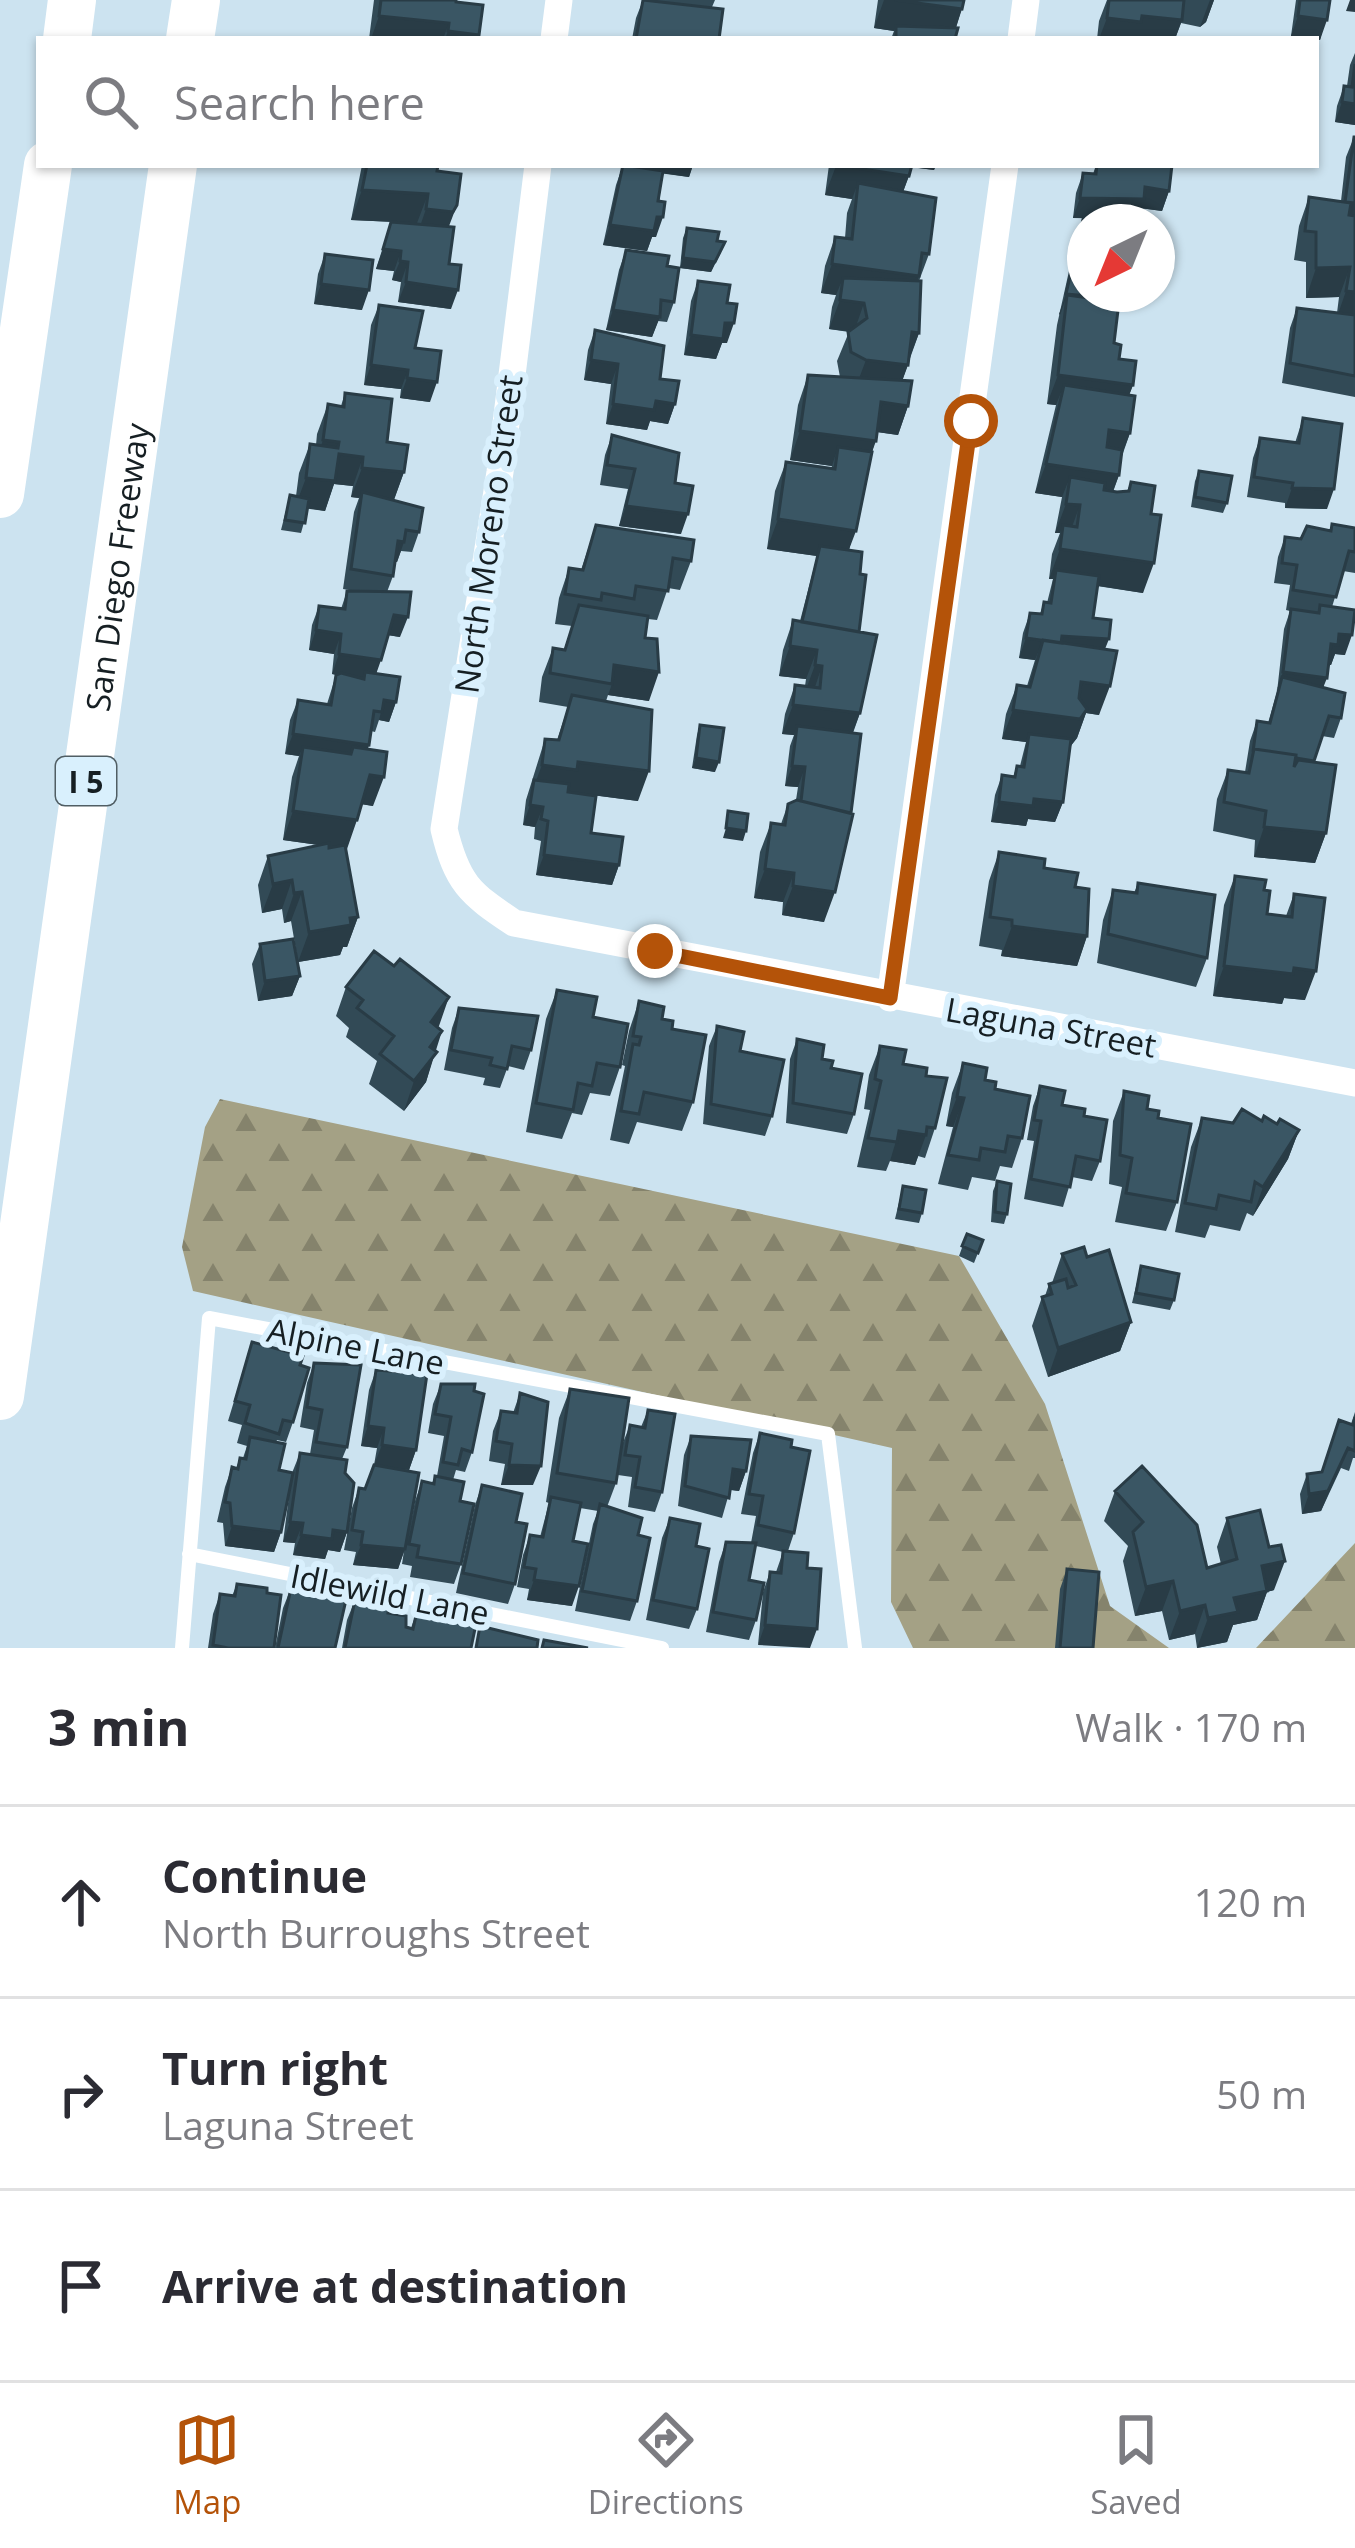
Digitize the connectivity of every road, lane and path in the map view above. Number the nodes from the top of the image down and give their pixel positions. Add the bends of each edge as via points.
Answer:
1 (72, 0) edge
2 (196, 0) edge
3 (559, 0) edge
4 (1027, 0) edge
5 (67, 36) edge
6 (190, 36) edge
7 (554, 36) edge
8 (1022, 36) edge
9 (48, 168) edge
10 (173, 168) edge
11 (538, 168) edge
12 (1005, 168) edge
13 (0, 494) edge
14 (473, 896) joint
15 (890, 998) junction
16 (1355, 1083) edge
17 (0, 1396) edge
18 (189, 1554) junction
19 (182, 1648) edge
20 (662, 1648) edge
21 (855, 1648) edge

1 - 5 highway
2 - 6 highway
3 - 7 street
4 - 8 street
9 - 13 highway
10 - 17 highway, San Diego Freeway / I 5
11 - 14 street, North Moreno Street via 444,829 454,870
12 - 15 street
14 - 15 street, Laguna Street via 514,923
15 - 16 street, Laguna Street
18 - 19 lane, Alpine Lane
18 - 20 lane, Idlewild Lane
18 - 21 lane, Alpine Lane via 208,1318 828,1434

